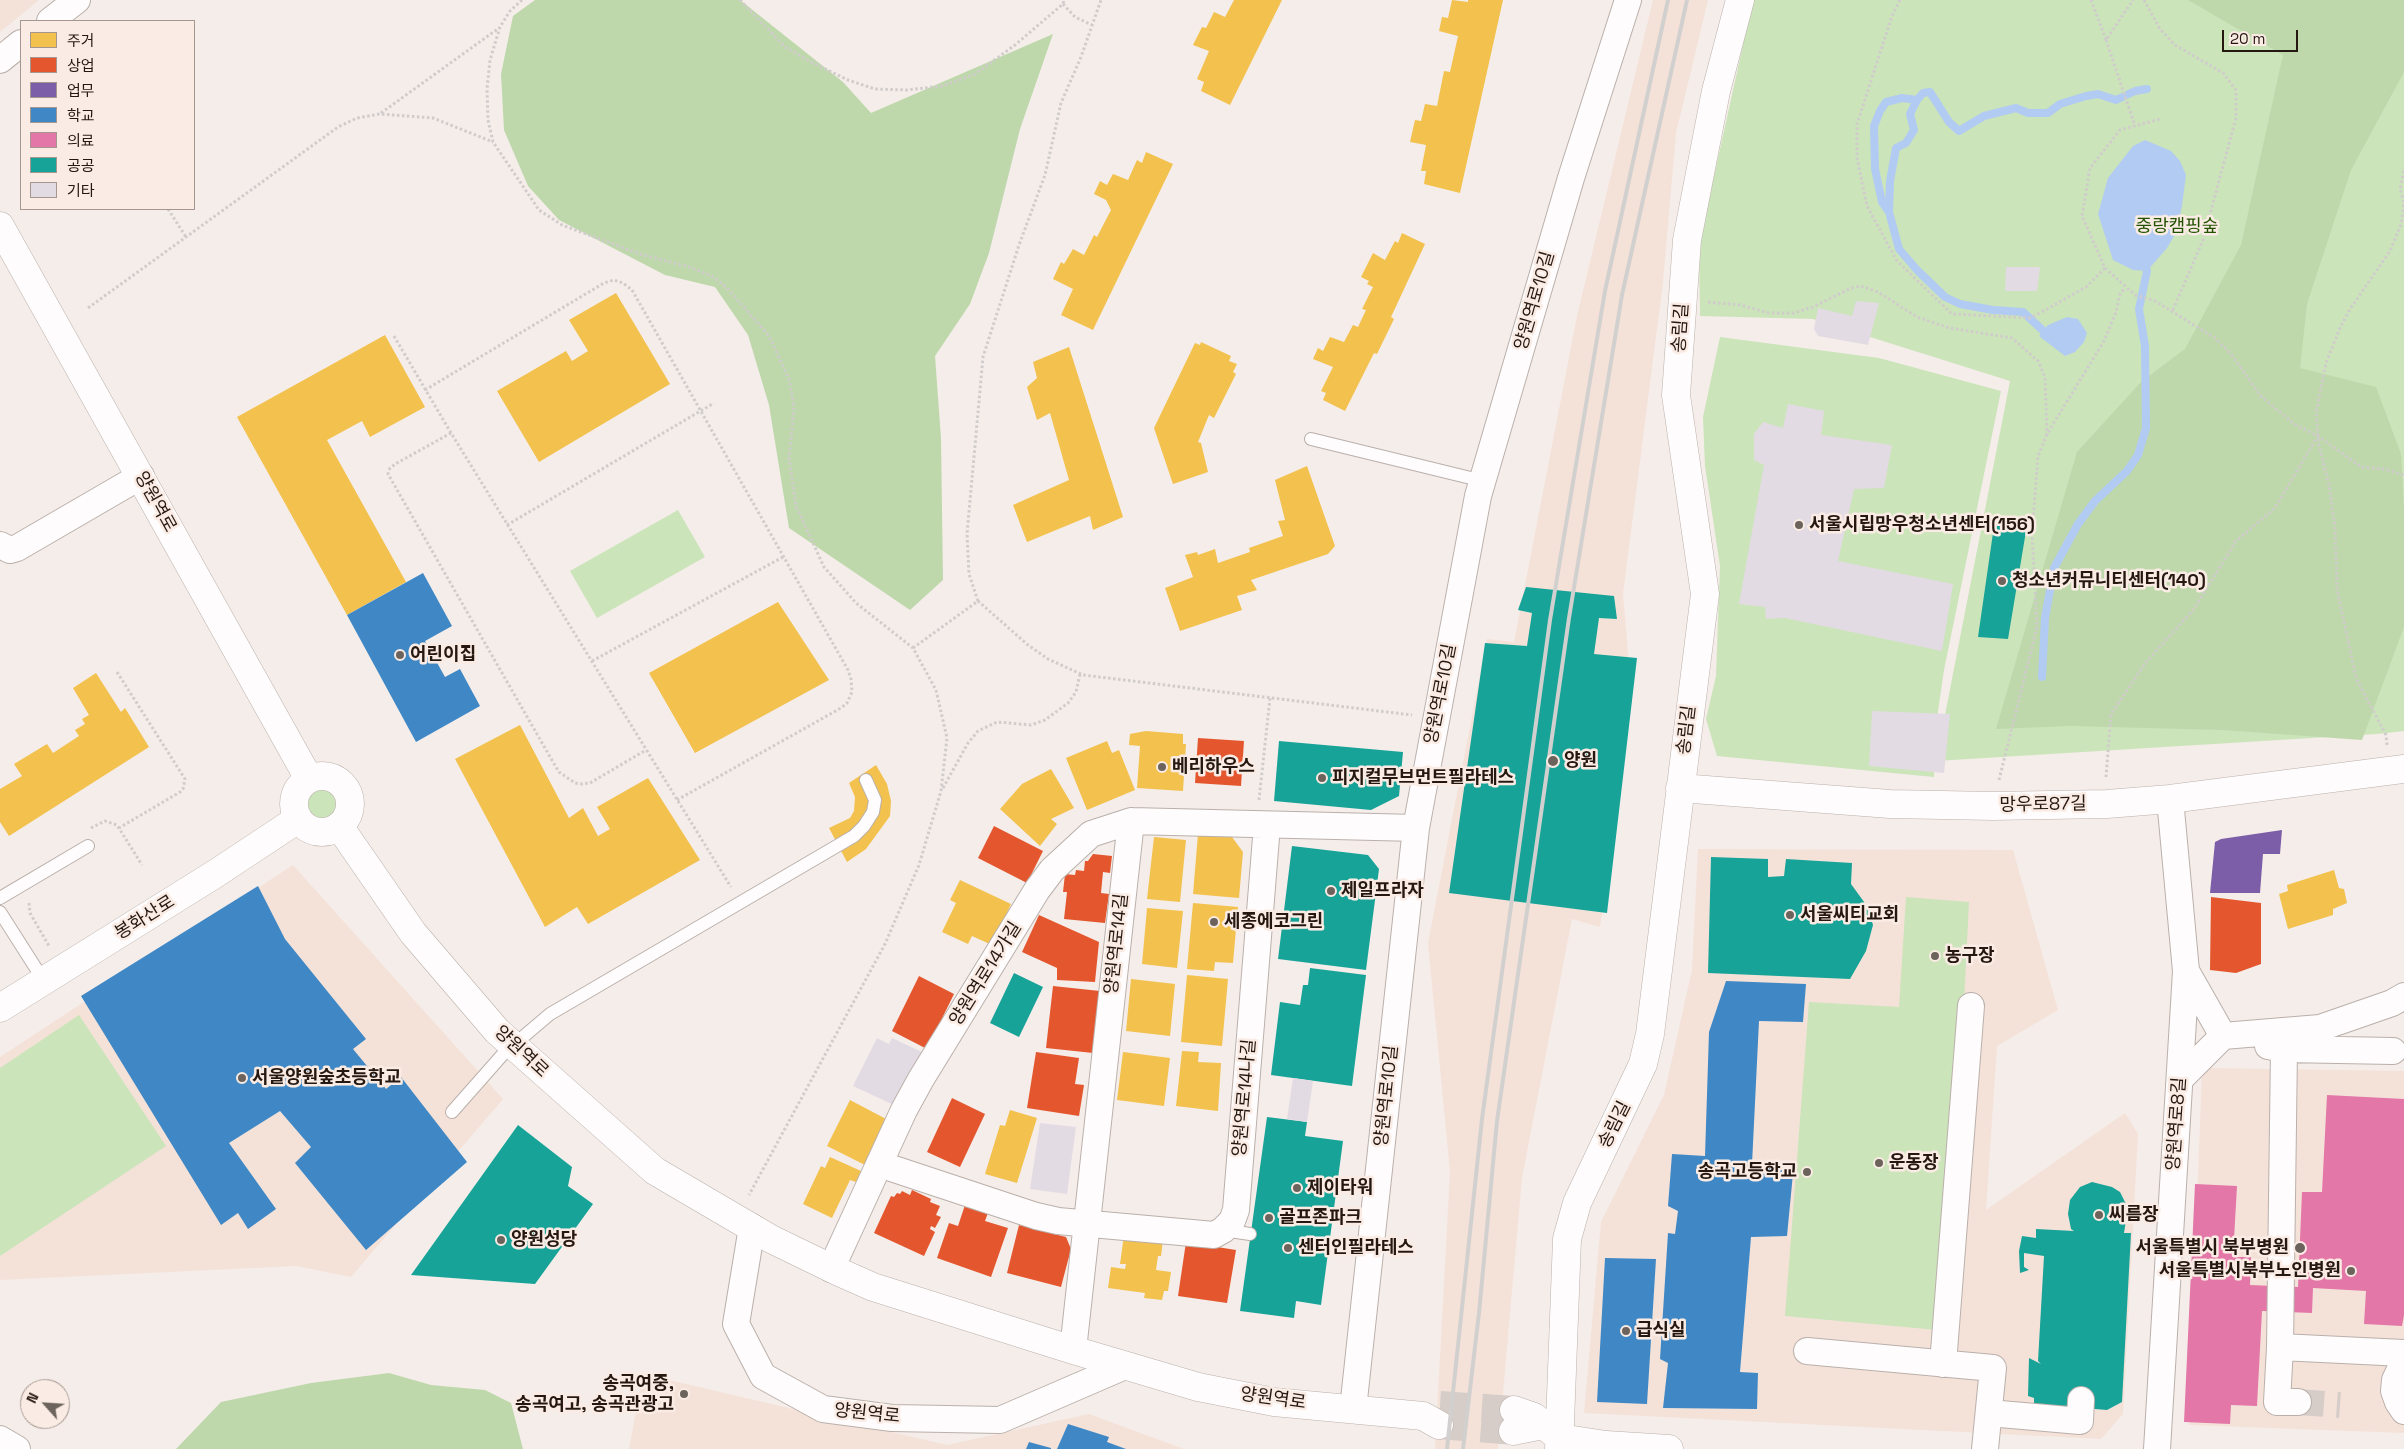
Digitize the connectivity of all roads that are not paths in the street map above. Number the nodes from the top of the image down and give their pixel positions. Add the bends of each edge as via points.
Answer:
1 (77, 0) edge
2 (1628, 0) edge
3 (1740, 0) edge
4 (51, 20) edge
5 (20, 44) edge
6 (0, 60) edge
7 (0, 226) edge
8 (1311, 439) dead end
9 (141, 476) junction
10 (1483, 481) junction
11 (0, 545) edge
12 (2397, 770) edge
13 (309, 779) junction
14 (866, 780) dead end
15 (1680, 788) junction
16 (2170, 799) junction
17 (1131, 821) junction
18 (294, 822) junction
19 (1262, 825) junction
20 (339, 826) junction
21 (1416, 828) junction
22 (88, 846) dead end
23 (0, 898) edge
24 (0, 912) edge
25 (2186, 971) junction
26 (44, 981) junction
27 (2404, 996) edge
28 (1971, 1006) dead end
29 (0, 1008) edge
30 (2223, 1036) junction
31 (513, 1045) junction
32 (2284, 1049) junction
33 (2393, 1051) dead end
34 (2180, 1079) junction
35 (452, 1112) dead end
36 (879, 1164) junction
37 (1087, 1223) junction
38 (752, 1227) junction
39 (1223, 1230) junction
40 (1250, 1234) dead end
41 (831, 1269) junction
42 (2280, 1347) junction
43 (1073, 1350) junction
44 (1807, 1351) dead end
45 (2404, 1353) edge
46 (2404, 1362) edge
47 (1943, 1364) junction
48 (1125, 1366) junction
49 (2081, 1400) dead end
50 (2298, 1402) tunnel mouth
51 (1353, 1409) junction
52 (2404, 1411) edge
53 (1989, 1413) junction
54 (1434, 1415) tunnel mouth
55 (1514, 1420) tunnel mouth
56 (1554, 1437) edge
57 (0, 1440) edge
58 (1607, 1447) edge
59 (17, 1449) edge
60 (1668, 1449) edge
61 (1985, 1449) edge
62 (2156, 1449) edge

1 - 4 street
2 - 10 street, 양원역로10길 via 1571,178
3 - 15 street, 송림길 via 1716,91 1687,240 1676,395 1705,594
5 - 6 street
7 - 9 street, 양원역로
8 - 10 lane
9 - 11 street via 17,548 10,550
9 - 13 street, 양원역로
10 - 21 street, 양원역로10길
12 - 16 street, 망우로87길
13 - 18 street via 297,792
13 - 20 street via 318,776 336,779 348,793 349,811
14 - 31 lane via 875,800 873,812 854,836 550,1014
15 - 16 street, 망우로87길 via 1890,804 2107,804
15 - 56 street, 송림길 via 1650,1034 1643,1064 1584,1188 1567,1238
16 - 25 street, 양원역로8길
17 - 19 street
17 - 36 street, 양원역로14가길 via 1091,834 1052,870 921,1079
17 - 37 street, 양원역로14길
18 - 20 street via 322,832
18 - 26 street, 봉화산로
19 - 21 street
19 - 39 street, 양원역로14나길 via 1236,1210 1232,1221
20 - 31 street, 양원역로 via 413,933 485,1018
21 - 51 street, 양원역로10길
22 - 23 lane
24 - 26 lane
25 - 30 street
25 - 34 street, 양원역로8길
26 - 29 street, 봉화산로
27 - 30 street via 2320,1028
28 - 47 street
30 - 32 street
30 - 34 street
31 - 35 lane
31 - 38 street, 양원역로 via 655,1171
32 - 33 street
32 - 42 street
34 - 62 street, 양원역로8길
36 - 37 street via 1036,1216
36 - 41 street, 양원역로14가길
37 - 39 street via 1214,1235
37 - 43 street, 양원역로14길
38 - 41 street, 양원역로
38 - 48 street, 양원역로 via 736,1324 763,1376 823,1410 892,1418 1000,1420
39 - 40 lane
41 - 43 street, 양원역로 via 873,1287
42 - 45 street
42 - 50 street via 2277,1402
43 - 48 street, 양원역로
44 - 47 street
46 - 52 street via 2394,1380 2394,1391
47 - 53 street via 1993,1368
48 - 51 street, 양원역로 via 1274,1402
49 - 53 street via 2080,1421
51 - 54 street, 양원역로
53 - 61 street
55 - 56 street via 1531,1416
56 - 58 street
57 - 59 street
58 - 60 street

